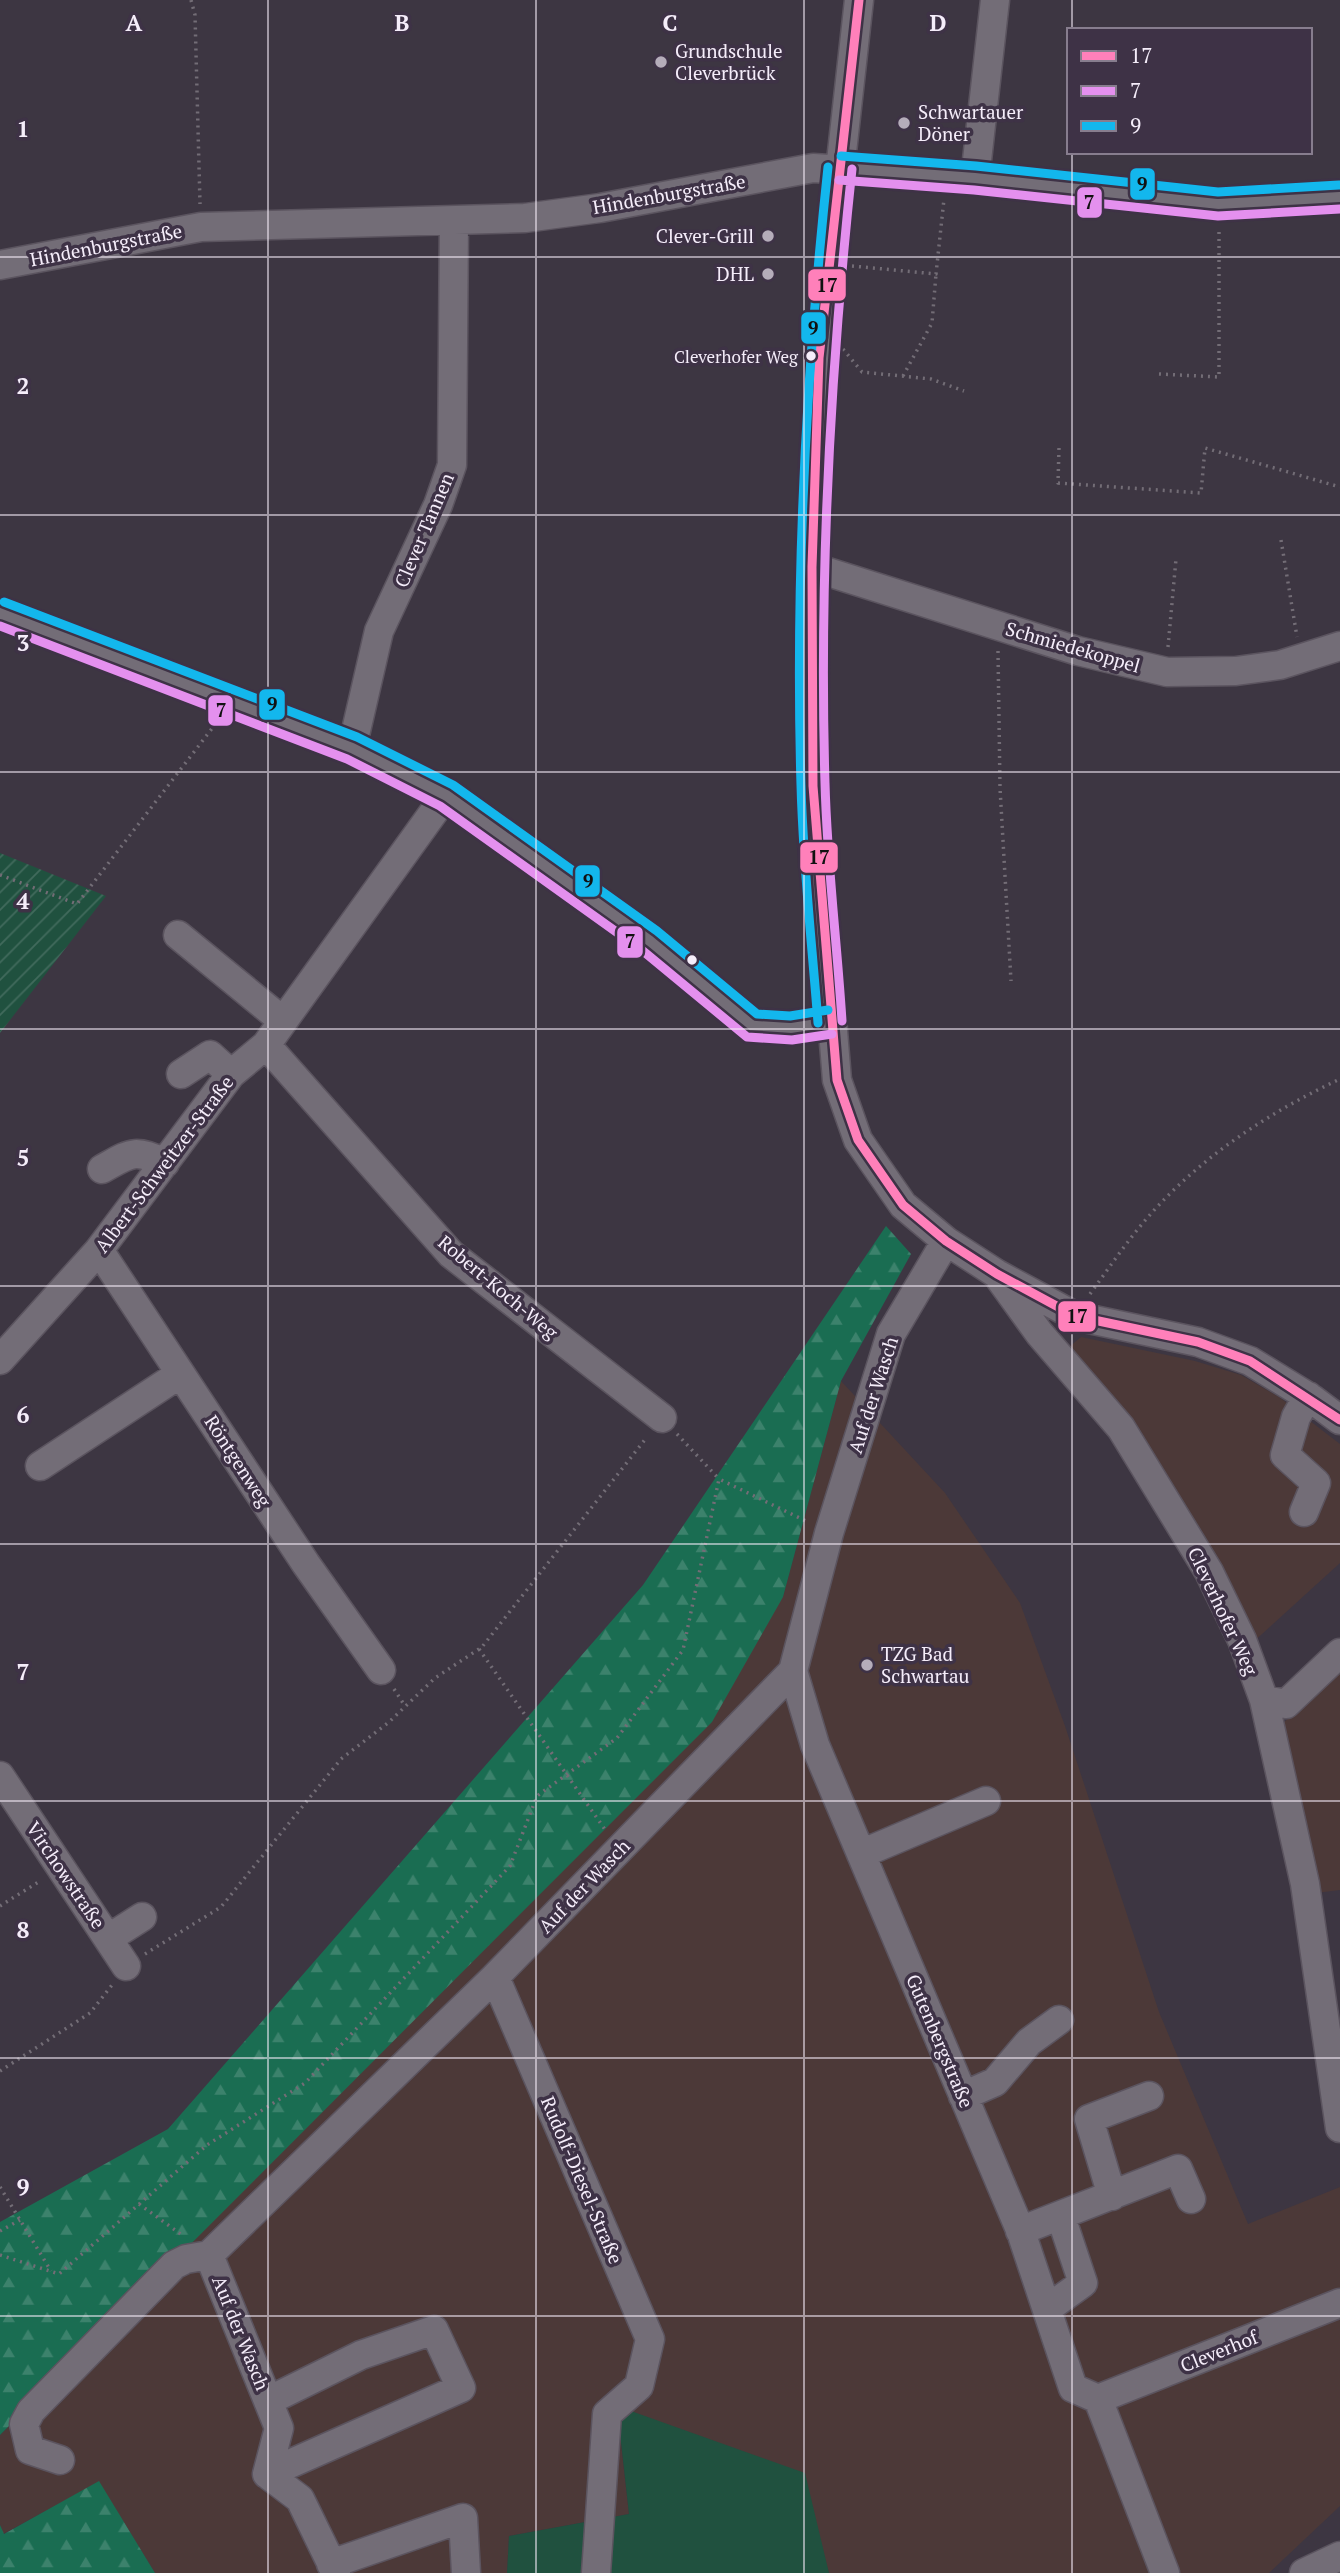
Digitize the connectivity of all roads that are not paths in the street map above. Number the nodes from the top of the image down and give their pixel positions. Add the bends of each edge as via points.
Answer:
1 (859, 0) edge
2 (995, 0) edge
3 (840, 168) junction
4 (975, 178) junction
5 (1340, 197) edge
6 (454, 221) junction
7 (0, 265) edge
8 (812, 567) junction
9 (0, 613) edge
10 (1340, 646) edge
11 (352, 748) junction
12 (446, 795) junction
13 (178, 936) dead end
14 (283, 1021) junction
15 (830, 1022) junction
16 (266, 1045) junction
17 (181, 1074) dead end
18 (231, 1074) junction
19 (164, 1163) junction
20 (102, 1169) dead end
21 (946, 1241) junction
22 (99, 1250) junction
23 (997, 1274) junction
24 (0, 1360) edge
25 (180, 1374) junction
26 (1308, 1396) junction
27 (662, 1418) road end
28 (1340, 1420) edge
29 (40, 1466) dead end
30 (1304, 1513) dead end
31 (1340, 1653) edge
32 (381, 1670) dead end
33 (793, 1671) junction
34 (1264, 1700) junction
35 (0, 1776) edge
36 (986, 1801) dead end
37 (861, 1854) junction
38 (142, 1917) dead end
39 (109, 1938) junction
40 (126, 1966) road end
41 (495, 1977) junction
42 (1059, 2020) dead end
43 (963, 2096) junction
44 (1149, 2096) dead end
45 (1340, 2128) edge
46 (1112, 2196) junction
47 (1191, 2199) dead end
48 (1061, 2217) junction
49 (1020, 2231) junction
50 (209, 2255) junction
51 (1340, 2303) edge
52 (1047, 2309) junction
53 (1098, 2399) junction
54 (268, 2401) junction
55 (60, 2460) dead end
56 (267, 2474) junction
57 (1340, 2556) edge
58 (333, 2569) edge
59 (466, 2573) edge
60 (596, 2573) edge
61 (1165, 2573) edge
62 (1304, 2573) edge

1 - 3 street
2 - 4 street
3 - 4 street, Hindenburgstraße
3 - 6 street, Hindenburgstraße via 813,168 587,210
3 - 8 street via 823,322
4 - 5 street, Hindenburgstraße via 1219,204
6 - 7 street, Hindenburgstraße via 201,228
6 - 11 street, Clever Tannen via 452,465 379,631
8 - 10 street, Schmiedekoppel via 1078,652 1167,671 1236,671 1300,660
8 - 15 street via 813,786
9 - 11 street
11 - 12 street
12 - 14 street, Albert-Schweitzer-Straße
12 - 15 street via 650,941 752,1026 791,1028
13 - 14 street
14 - 16 street, Albert-Schweitzer-Straße
15 - 21 street via 837,1080 858,1140 903,1205
16 - 18 street, Albert-Schweitzer-Straße
16 - 27 street, Robert-Koch-Weg via 451,1254
17 - 18 street via 210,1055
18 - 19 street, Albert-Schweitzer-Straße
19 - 20 street via 142,1152
19 - 22 street, Albert-Schweitzer-Straße
21 - 23 street
21 - 33 street, Auf der Wasch via 891,1334
22 - 24 street, Albert-Schweitzer-Straße
22 - 25 street, Röntgenweg
23 - 26 street via 1074,1316 1198,1342 1250,1361
23 - 34 street, Cleverhofer Weg via 1039,1333 1121,1428 1209,1573 1242,1640
25 - 29 street
25 - 32 street, Röntgenweg
26 - 28 street
26 - 30 street via 1296,1417 1285,1455 1316,1483
31 - 34 street via 1286,1704
33 - 37 street, Gutenbergstraße via 815,1745
33 - 41 street, Auf der Wasch
34 - 45 street, Cleverhofer Weg via 1305,1884
35 - 39 street, Virchowstraße
36 - 37 street
37 - 43 street, Gutenbergstraße
38 - 39 street, Virchowstraße
39 - 40 street, Virchowstraße
41 - 50 street, Auf der Wasch
41 - 60 street, Rudolf-Diesel-Straße via 650,2339 639,2386 607,2414
42 - 43 street via 1029,2042 995,2082
43 - 49 street, Gutenbergstraße
44 - 46 street via 1089,2119
46 - 47 street via 1178,2169
46 - 48 street
48 - 49 street
48 - 52 street via 1083,2283
49 - 52 street, Gutenbergstraße
50 - 54 street, Auf der Wasch
50 - 55 street via 174,2265 31,2411 24,2424 30,2450
51 - 53 street, Cleverhof
52 - 53 street, Gutenbergstraße via 1073,2388
53 - 61 street
54 - 56 street, Auf der Wasch via 279,2428
54 - 56 street via 361,2355 434,2330 461,2388
56 - 58 street via 300,2499
57 - 62 street
58 - 59 street via 463,2518

